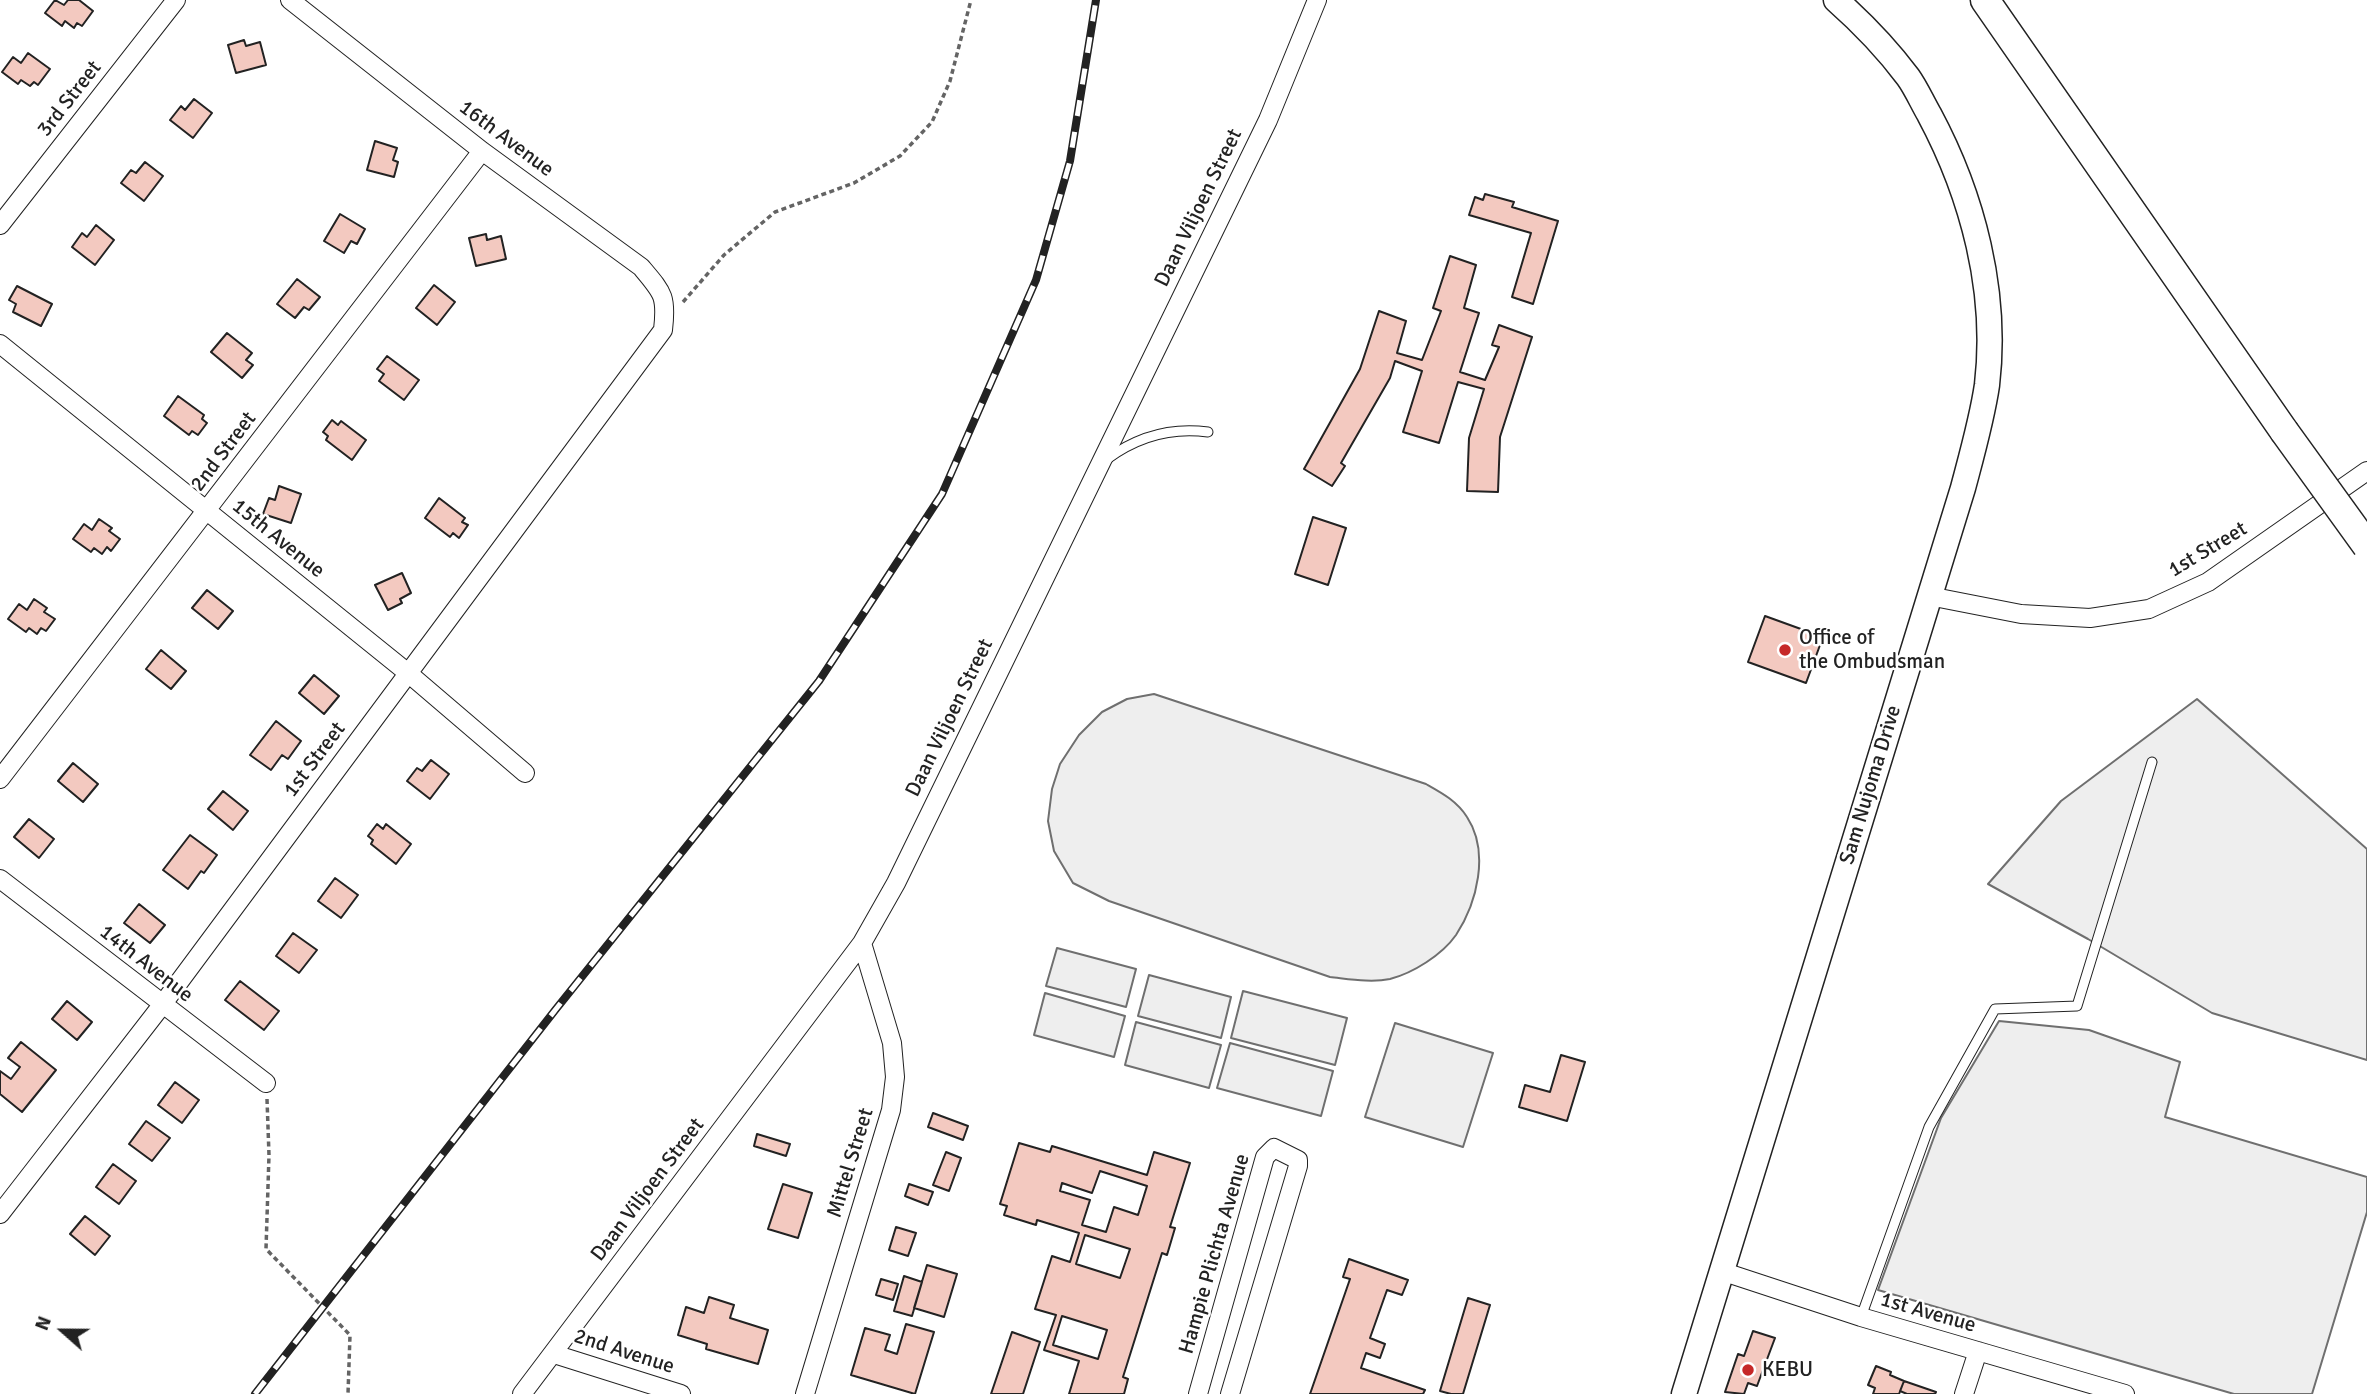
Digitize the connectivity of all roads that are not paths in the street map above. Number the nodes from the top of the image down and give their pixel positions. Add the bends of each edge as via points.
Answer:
1 (176, 0) edge
2 (290, 0) edge
3 (1317, 0) edge
4 (1836, 0) edge
5 (1985, 0) edge
6 (482, 151) junction
7 (0, 225) edge
8 (663, 330) joint
9 (0, 344) edge
10 (1208, 432) dead end
11 (1097, 467) junction
12 (2367, 471) edge
13 (206, 512) junction
14 (2367, 546) edge
15 (1930, 596) junction
16 (408, 673) junction
17 (2152, 762) dead end
18 (525, 773) dead end
19 (0, 779) edge
20 (0, 879) edge
21 (862, 943) junction
22 (162, 1005) junction
23 (266, 1083) road end
24 (0, 1214) edge
25 (1721, 1271) junction
26 (1861, 1317) junction
27 (1978, 1351) junction
28 (554, 1353) junction
29 (522, 1394) edge
30 (681, 1394) edge
31 (805, 1394) edge
32 (1198, 1394) edge
33 (1230, 1394) edge
34 (1684, 1394) edge
35 (1964, 1394) edge
36 (2125, 1394) edge

1 - 7 street, 3rd Street
2 - 6 street, 16th Avenue
3 - 11 street, Daan Viljoen Street via 1268,120
4 - 15 main road, Sam Nujoma Drive via 1909,79 1944,142 1969,204 1983,271 1990,329 1987,385 1963,488
5 - 14 highway, bridge
6 - 8 street, 16th Avenue via 641,267 666,304
6 - 13 street, 2nd Street
8 - 16 street, 1st Street
9 - 13 street, 15th Avenue
10 - 11 lane via 1157,434 1125,446
11 - 21 street, Daan Viljoen Street via 896,883
12 - 15 street, 1st Street via 2208,582 2149,609 2090,618 2021,614
13 - 16 street, 15th Avenue
13 - 19 street, 2nd Street
15 - 25 main road, Sam Nujoma Drive
16 - 18 street, 15th Avenue
16 - 22 street, 1st Street
17 - 26 lane via 2077,1006 1995,1009 1929,1127
20 - 22 street, 14th Avenue
21 - 28 street, Daan Viljoen Street
21 - 31 street, Mittel Street via 892,1043 895,1077 891,1110
22 - 23 street, 14th Avenue
22 - 24 street, 1st Street
25 - 26 street, 1st Avenue
25 - 34 main road, Sam Nujoma Drive
26 - 27 street, 1st Avenue
27 - 35 street
27 - 36 street, 1st Avenue
28 - 29 street, Daan Viljoen Street
28 - 30 street, 2nd Avenue
32 - 33 street, Hampie Plichta Avenue via 1265,1157 1274,1148 1295,1156 1298,1166

